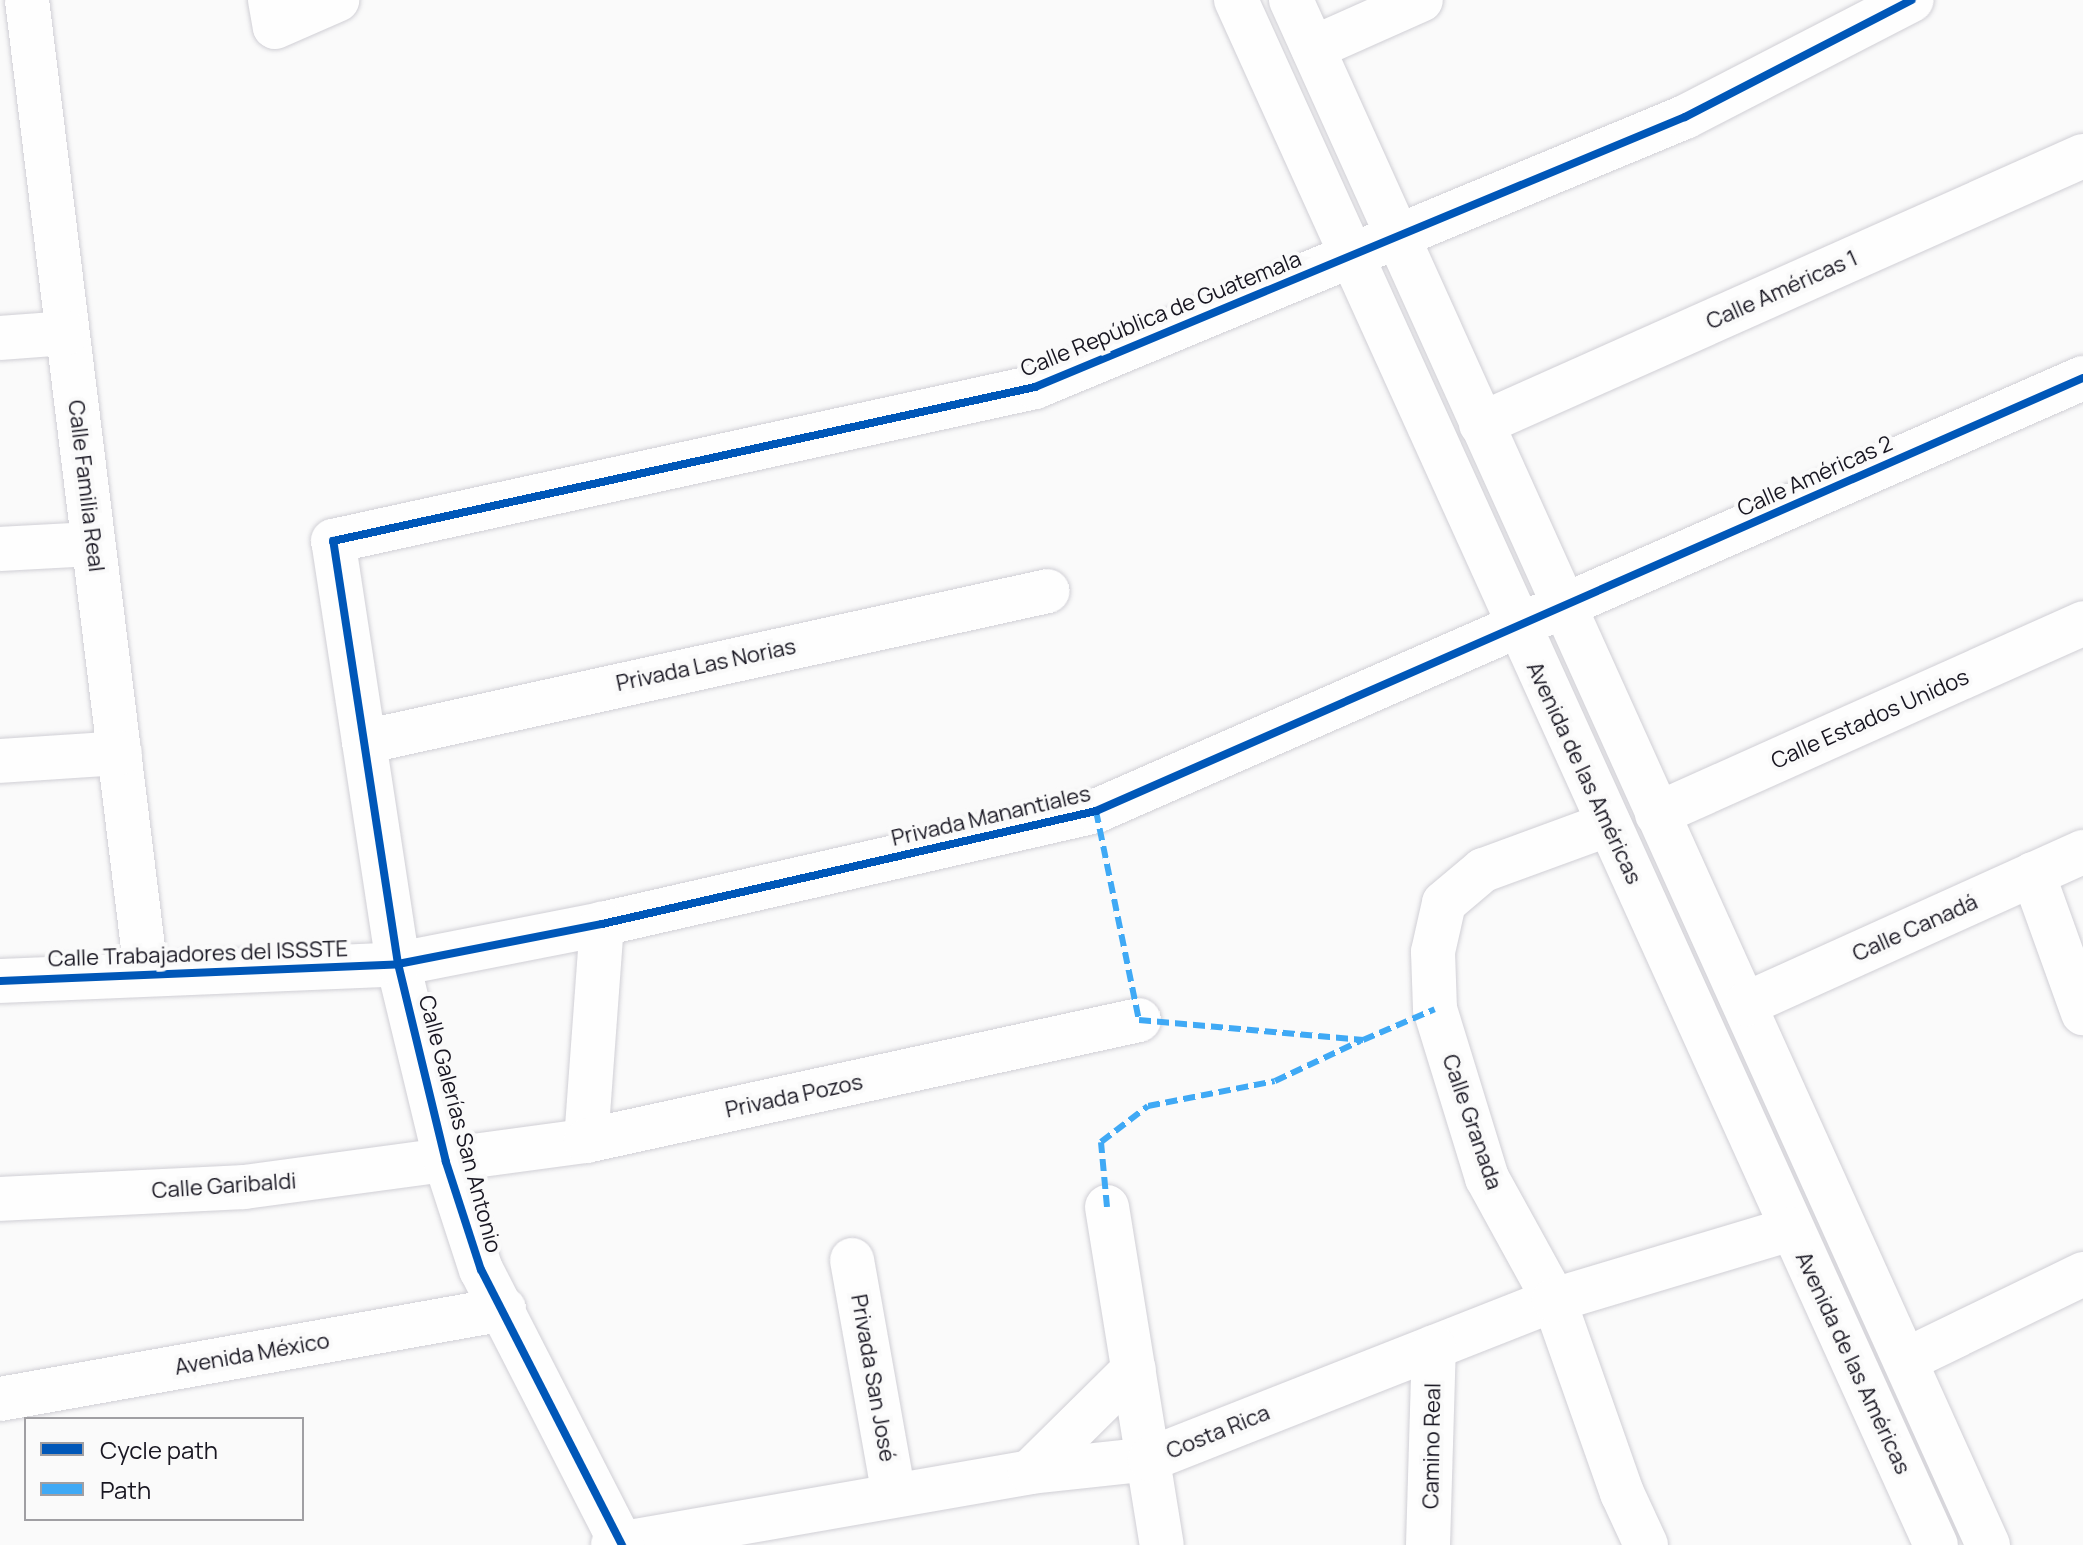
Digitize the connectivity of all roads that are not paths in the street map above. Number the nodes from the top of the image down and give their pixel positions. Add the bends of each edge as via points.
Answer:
1 (337, 0) edge
2 (1236, 0) edge
3 (1291, 0) edge
4 (1421, 0) edge
5 (1912, 0) edge
6 (273, 13) edge
7 (20, 29) edge
8 (1313, 48) junction
9 (2082, 159) edge
10 (1400, 235) junction
11 (1352, 256) junction
12 (67, 333) junction
13 (0, 338) edge
14 (2083, 378) edge
15 (1481, 424) junction
16 (333, 541) joint
17 (93, 544) junction
18 (0, 549) edge
19 (1048, 591) dead end
20 (1562, 608) junction
21 (2083, 623) edge
22 (1517, 627) junction
23 (364, 742) junction
24 (120, 753) junction
25 (0, 761) edge
26 (1657, 814) junction
27 (1609, 824) junction
28 (2083, 852) edge
29 (2033, 874) junction
30 (602, 924) junction
31 (398, 964) junction
32 (146, 972) junction
33 (0, 981) edge
34 (1746, 1004) junction
35 (2083, 1013) edge
36 (1139, 1020) dead end
37 (586, 1141) junction
38 (446, 1162) junction
39 (0, 1199) edge
40 (1107, 1207) dead end
41 (1791, 1229) junction
42 (852, 1260) dead end
43 (2083, 1274) edge
44 (1554, 1300) junction
45 (504, 1309) junction
46 (1434, 1347) junction
47 (1906, 1360) junction
48 (1134, 1369) junction
49 (0, 1399) edge
50 (1150, 1459) junction
51 (1030, 1472) junction
52 (894, 1495) junction
53 (619, 1544) edge
54 (1162, 1545) edge
55 (1428, 1545) edge
56 (1646, 1545) edge
57 (1936, 1545) edge
58 (1988, 1545) edge

1 - 6 street
2 - 11 street, Avenida de las Américas
3 - 8 street
4 - 8 street
5 - 10 street, Calle República de Guatemala via 1685,117
7 - 12 street, Calle Familia Real
8 - 10 street
9 - 15 street, Calle Américas 1
10 - 11 street, Calle República de Guatemala
10 - 15 street
11 - 16 street, Calle República de Guatemala via 1035,387
11 - 22 street, Avenida de las Américas
12 - 13 street
12 - 17 street, Calle Familia Real
14 - 20 street, Calle Américas 2
15 - 20 street
16 - 23 street, Calle Galerías San Antonio
17 - 18 street
17 - 24 street, Calle Familia Real
19 - 23 street, Privada Las Norias
20 - 22 street, Privada Manantiales
20 - 26 street
21 - 26 street, Calle Estados Unidos
22 - 27 street, Avenida de las Américas
22 - 30 street, Privada Manantiales via 1096,811
23 - 31 street, Calle Galerías San Antonio
24 - 25 street
24 - 32 street, Calle Familia Real
26 - 34 street
27 - 41 street, Avenida de las Américas
27 - 44 street, Calle Granada via 1483,870 1444,903 1433,952 1435,1009 1487,1178
28 - 29 street, Calle Canadá
29 - 34 street, Calle Canadá
29 - 35 street
30 - 31 street, Privada Manantiales
30 - 37 street
31 - 32 street, Calle Trabajadores del ISSSTE
31 - 38 street, Calle Galerías San Antonio
32 - 33 street, Calle Trabajadores del ISSSTE
34 - 47 street
36 - 37 street, Privada Pozos
37 - 38 street, Privada Pozos
38 - 39 street, Calle Garibaldi via 244,1187
38 - 45 street, Calle Galerías San Antonio via 481,1270
40 - 48 street
41 - 44 street, Costa Rica
41 - 57 street, Avenida de las Américas
42 - 52 street, Privada San José
43 - 47 street
44 - 46 street, Costa Rica
44 - 56 street, Calle Granada via 1622,1493
45 - 49 street, Avenida México
45 - 53 street, Calle Galerías San Antonio
46 - 50 street, Costa Rica
46 - 55 street, Camino Real
47 - 58 street
48 - 50 street
48 - 51 street
50 - 51 street, Costa Rica
50 - 54 street
51 - 52 street, Costa Rica
52 - 53 street, Costa Rica

